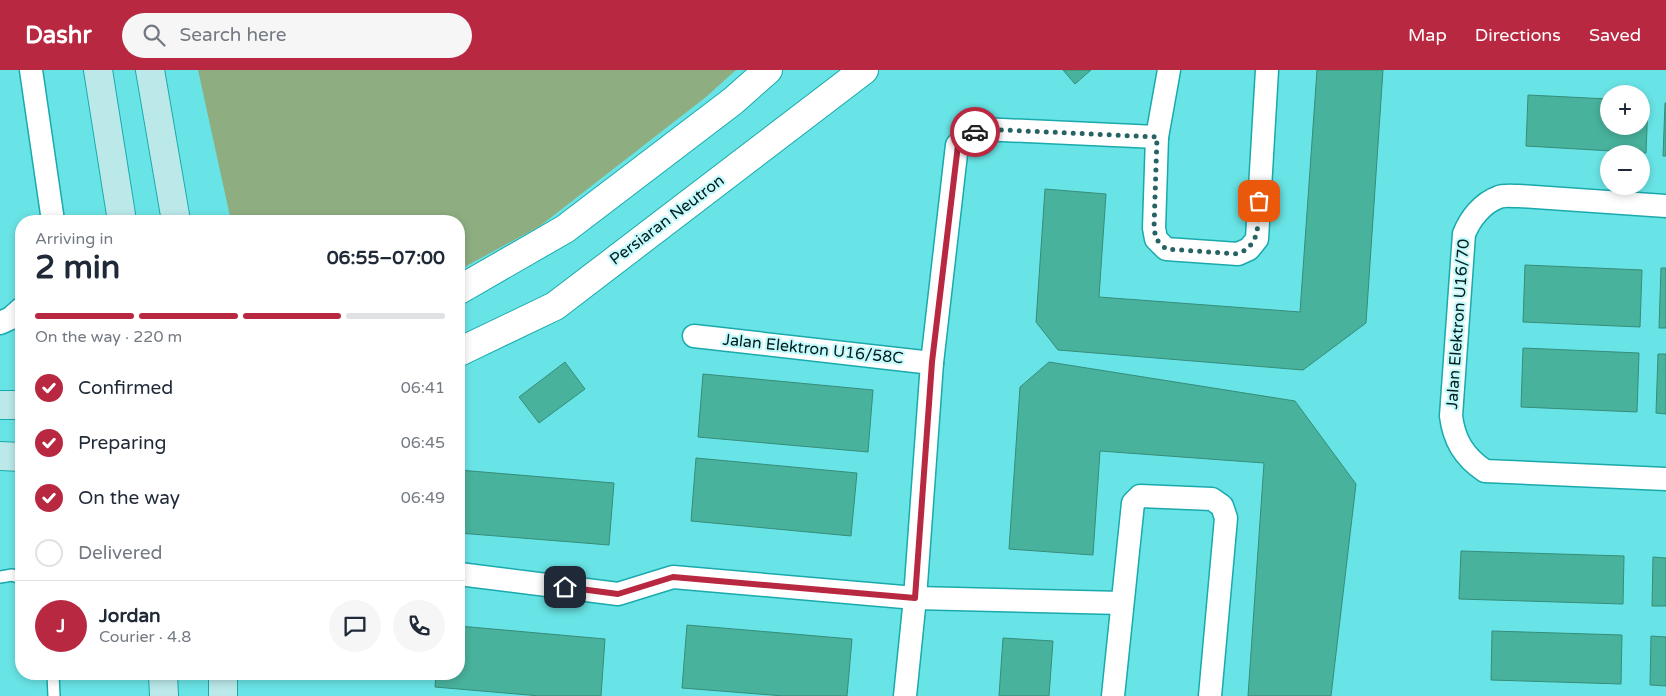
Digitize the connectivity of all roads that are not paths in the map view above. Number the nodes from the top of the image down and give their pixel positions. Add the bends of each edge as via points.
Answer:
1 (30, 70) edge
2 (98, 70) edge
3 (150, 70) edge
4 (768, 70) edge
5 (864, 70) edge
6 (1168, 70) edge
7 (1267, 70) edge
8 (1157, 137) junction
9 (1666, 206) edge
10 (51, 215) edge
11 (121, 215) edge
12 (175, 215) edge
13 (465, 287) edge
14 (15, 315) edge
15 (0, 323) edge
16 (694, 336) dead end
17 (465, 349) edge
18 (932, 362) junction
19 (15, 405) edge
20 (0, 406) edge
21 (0, 456) edge
22 (15, 457) edge
23 (1666, 479) edge
24 (465, 575) edge
25 (15, 576) edge
26 (0, 577) edge
27 (915, 598) junction
28 (1122, 603) junction
29 (53, 680) edge
30 (163, 680) edge
31 (223, 680) edge
32 (54, 696) edge
33 (164, 696) edge
34 (223, 696) edge
35 (905, 696) edge
36 (1113, 696) edge
37 (1210, 696) edge

1 - 10 street
2 - 11 main road
3 - 12 main road
4 - 13 street via 733,101 565,229
5 - 17 street, Persiaran Neutron via 555,306
6 - 8 street
7 - 8 street via 1256,239 1249,249 1238,254 1166,249 1156,239
8 - 18 street via 981,129 967,135 958,145
9 - 23 street, Jalan Elektron U16/70 via 1519,196 1499,197 1483,207 1469,221 1464,234 1451,416 1460,448 1472,462 1485,470
14 - 15 street
16 - 18 street, Jalan Elektron U16/58C
18 - 27 street
19 - 20 main road
21 - 22 main road
24 - 27 street via 618,594 673,577
25 - 26 lane
27 - 28 street
27 - 35 street
28 - 36 street
28 - 37 street via 1133,503 1140,496 1212,499 1222,506 1226,518
29 - 32 lane
30 - 33 main road
31 - 34 main road

